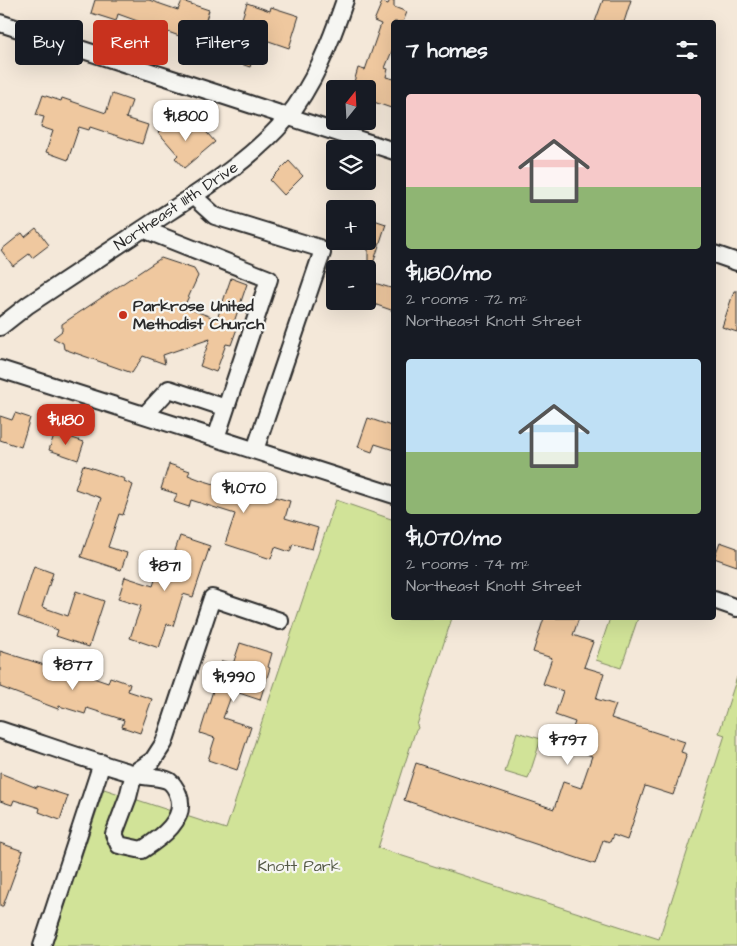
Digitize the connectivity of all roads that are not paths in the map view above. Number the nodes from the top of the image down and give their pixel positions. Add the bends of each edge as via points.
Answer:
1 (345, 0) edge
2 (0, 23) edge
3 (287, 117) junction
4 (391, 150) edge
5 (193, 196) junction
6 (143, 229) junction
7 (716, 255) edge
8 (737, 262) edge
9 (0, 327) edge
10 (0, 369) edge
11 (226, 408) junction
12 (145, 415) junction
13 (216, 438) junction
14 (255, 450) junction
15 (391, 494) edge
16 (716, 601) edge
17 (737, 608) edge
18 (280, 621) dead end
19 (0, 730) edge
20 (102, 763) junction
21 (134, 773) junction
22 (42, 946) edge

1 - 3 street, Northeast 111th Drive via 316,70
2 - 3 street
3 - 4 street
3 - 5 street, Northeast 111th Drive via 249,155
5 - 6 street, Northeast 111th Drive
5 - 14 street via 215,216 319,248 322,253
6 - 9 street, Northeast 111th Drive
6 - 11 street via 269,279
7 - 8 street
10 - 12 street
11 - 12 street via 169,389
11 - 13 street
12 - 13 street
13 - 14 street
14 - 15 street
16 - 17 street
18 - 21 street via 212,598 164,743 153,760
19 - 20 street
20 - 21 street
20 - 22 street
21 - 21 street via 114,834 119,845 142,850 173,825 180,800 170,782

